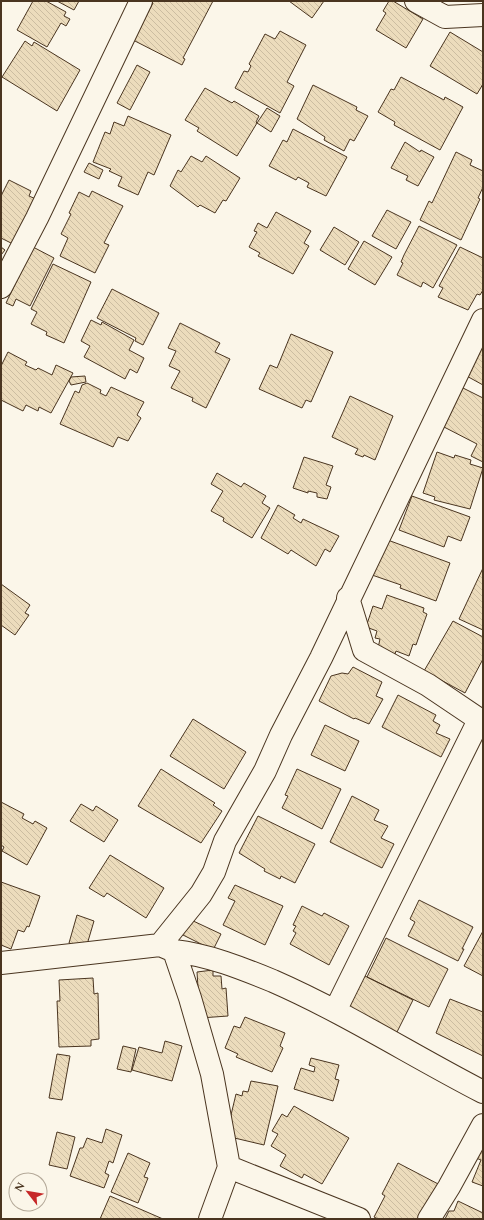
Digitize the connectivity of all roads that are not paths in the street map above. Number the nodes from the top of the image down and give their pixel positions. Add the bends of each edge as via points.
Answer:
1 (141, 1) edge
2 (416, 1) edge
3 (483, 14) edge
4 (1, 287) edge
5 (483, 320) edge
6 (348, 598) junction
7 (481, 721) edge
8 (167, 948) junction
9 (1, 963) edge
10 (335, 1011) junction
11 (483, 1092) edge
12 (483, 1125) edge
13 (229, 1167) junction
14 (210, 1219) edge
15 (359, 1219) edge
16 (429, 1219) edge

1 - 4 street
2 - 3 street via 445,17
5 - 6 street
6 - 7 street via 364,650 428,685
6 - 8 street via 265,772 225,842 214,872
7 - 10 street
8 - 9 street
8 - 10 street via 199,954 256,974
8 - 13 street via 190,998 212,1074
10 - 11 street
12 - 16 street
13 - 14 street
13 - 15 street

